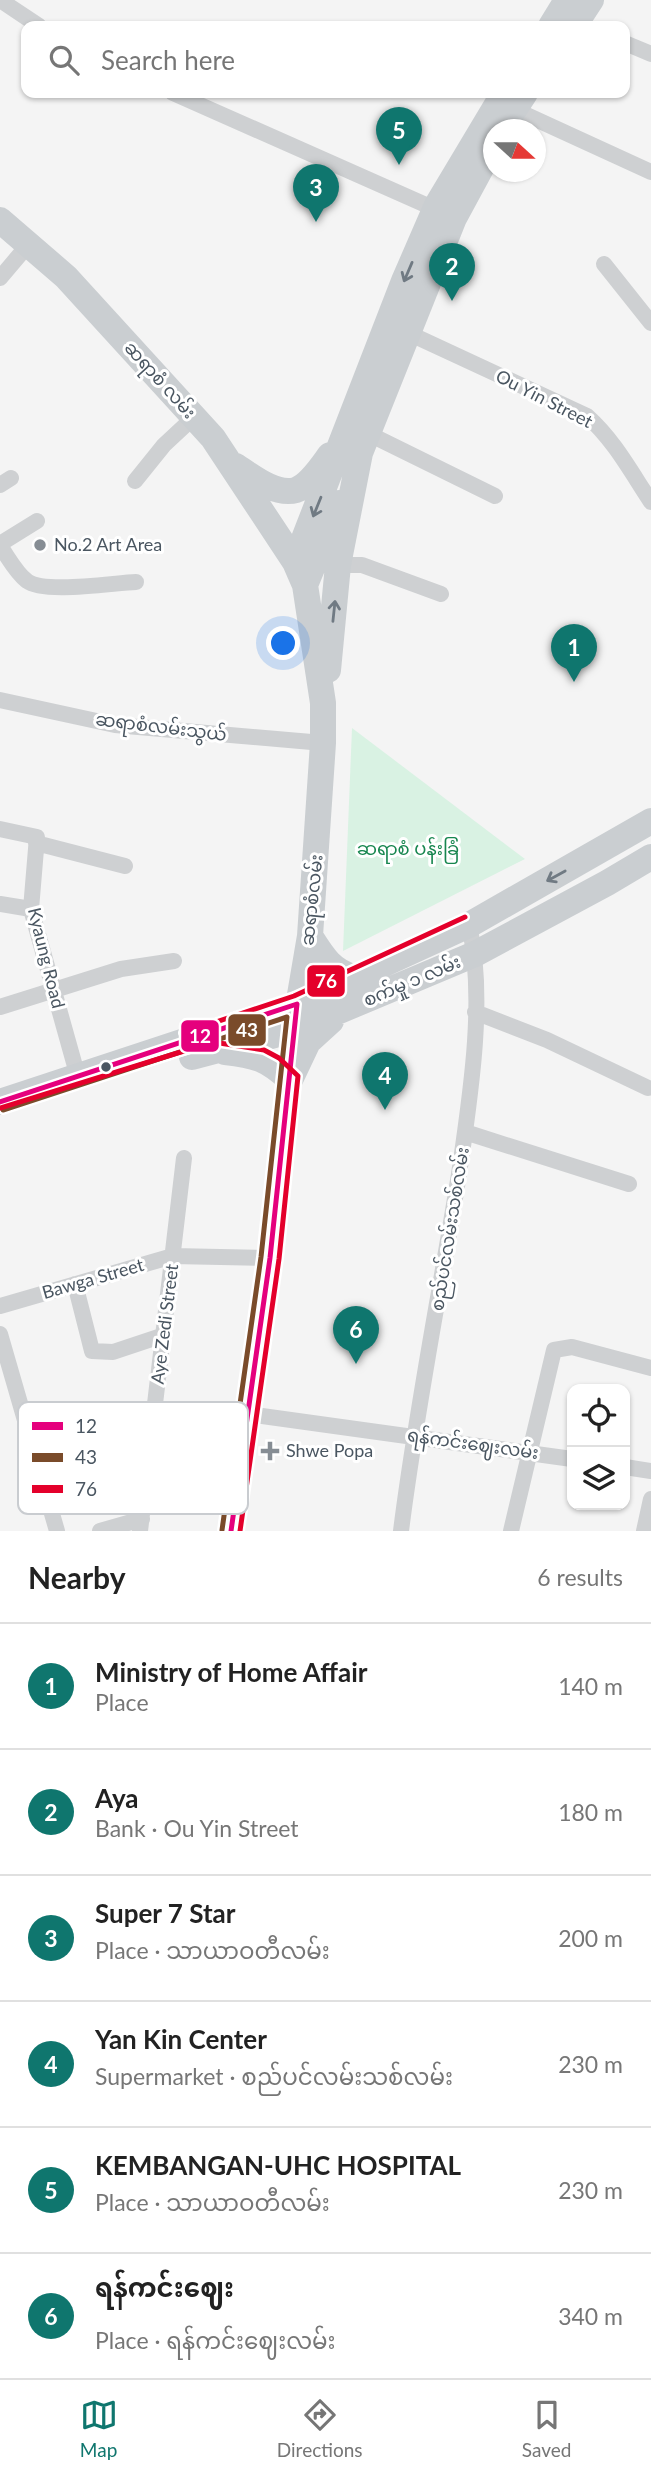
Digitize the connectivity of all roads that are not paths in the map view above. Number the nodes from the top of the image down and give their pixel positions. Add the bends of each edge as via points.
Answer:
1 (2, 1) edge
2 (32, 21) edge
3 (630, 45) edge
4 (651, 54) edge
5 (184, 98) edge
6 (508, 105) edge
7 (483, 159) edge
8 (651, 172) edge
9 (444, 213) junction
10 (0, 220) edge
11 (28, 245) junction
12 (604, 264) dead end
13 (0, 278) edge
14 (651, 323) edge
15 (406, 332) junction
16 (387, 355) junction
17 (193, 418) junction
18 (357, 441) junction
19 (229, 461) junction
20 (135, 481) dead end
21 (495, 496) dead end
22 (651, 502) edge
23 (37, 522) dead end
24 (0, 545) edge
25 (338, 565) junction
26 (300, 574) junction
27 (136, 582) dead end
28 (441, 594) dead end
29 (0, 700) edge
30 (323, 703) junction
31 (323, 743) junction
32 (651, 821) edge
33 (0, 829) edge
34 (37, 840) junction
35 (651, 857) edge
36 (125, 866) dead end
37 (0, 904) edge
38 (31, 909) junction
39 (468, 925) junction
40 (310, 936) junction
41 (483, 949) junction
42 (174, 961) dead end
43 (53, 990) junction
44 (358, 990) junction
45 (0, 1007) edge
46 (475, 1012) junction
47 (296, 1017) junction
48 (210, 1042) junction
49 (78, 1077) junction
50 (290, 1080) junction
51 (648, 1088) dead end
52 (0, 1102) edge
53 (0, 1116) edge
54 (465, 1132) junction
55 (184, 1158) dead end
56 (629, 1184) dead end
57 (173, 1256) junction
58 (270, 1258) junction
59 (75, 1284) junction
60 (0, 1306) edge
61 (0, 1334) edge
62 (164, 1335) junction
63 (651, 1368) edge
64 (20, 1402) edge
65 (156, 1402) edge
66 (248, 1414) joint
67 (413, 1436) junction
68 (530, 1452) junction
69 (567, 1458) edge
70 (630, 1468) edge
71 (651, 1471) edge
72 (651, 1499) edge
73 (52, 1514) edge
74 (141, 1525) edge
75 (57, 1531) edge
76 (100, 1531) edge
77 (401, 1531) edge
78 (512, 1531) edge
79 (644, 1531) edge

1 - 2 street
3 - 4 street
5 - 9 street
6 - 8 street
6 - 9 main road
7 - 9 main road
9 - 15 main road
9 -> 16 main road
10 - 11 main road, ဆရာစံ လမ်း
11 - 13 street
11 - 17 main road, ဆရာစံ လမ်း via 65,277
12 - 14 street
15 - 16 main road
15 - 22 street, Ou Yin Street via 587,416 613,443
16 - 18 main road
17 - 19 main road, ဆရာစံ လမ်း
17 - 20 street
18 - 19 main road via 296,490 260,481
18 - 21 street
18 - 25 main road
18 - 26 main road
19 - 26 main road, ဆရာစံ လမ်း
23 - 24 street
24 - 27 street via 24,579 33,584 51,588
25 - 28 street via 362,565
30 -> 25 main road
26 - 30 main road, ဆရာစံလမ်း
29 - 31 street, ဆရာစံလမ်းသွယ် via 115,725
30 - 31 main road, ဆရာစံလမ်း
31 - 40 main road, ဆရာစံလမ်း
32 -> 39 main road, စက်မှု ၁ လမ်း
33 - 34 street
34 - 36 street
34 - 38 street, Kyaung Road
35 - 41 main road, စက်မှု ၁ လမ်း
37 - 38 street
38 - 43 street, Kyaung Road
39 - 41 street, စည်ပင်လမ်းသစ်လမ်း
39 - 44 main road, စက်မှု ၁ လမ်း
40 - 44 main road via 325,961
40 - 47 main road, ဆရာစံလမ်း
40 - 48 main road via 278,994
41 - 44 main road, စက်မှု ၁ လမ်း
41 - 46 street, စည်ပင်လမ်းသစ်လမ်း
42 - 43 street via 121,969
43 - 45 street
43 - 49 street, Kyaung Road
44 - 47 main road, စက်မှု ၁ လမ်း
44 - 50 main road via 308,1042
46 - 51 street
46 - 54 street, စည်ပင်လမ်းသစ်လမ်း
47 - 48 main road, စက်မှု ၁ လမ်း
47 - 50 main road, ဆရာစံလမ်း
48 - 49 main road
48 - 50 main road via 261,1058
48 - 53 main road
49 - 52 main road
50 - 58 main road, ဆရာစံလမ်း
54 - 56 street
54 - 67 street, စည်ပင်လမ်းသစ်လမ်း
55 - 57 street, Aye Zedi Street
57 - 58 street, Bawga Street
57 - 59 street, Bawga Street
57 - 62 street, Aye Zedi Street
58 - 66 main road, ဆရာစံလမ်း
59 - 60 street, Bawga Street
59 - 62 street via 92,1351 113,1352
61 - 64 street
62 - 65 street, Aye Zedi Street
63 - 68 street via 572,1347 554,1350
66 - 67 street, ရန်ကင်းဈေးလမ်း
67 - 68 street, ရန်ကင်းဈေးလမ်း
67 - 77 street, စည်ပင်လမ်းသစ်လမ်း
68 - 69 street, ရန်ကင်းဈေးလမ်း
68 - 78 street
70 - 71 street
72 - 79 street
73 - 75 street
74 - 76 street

